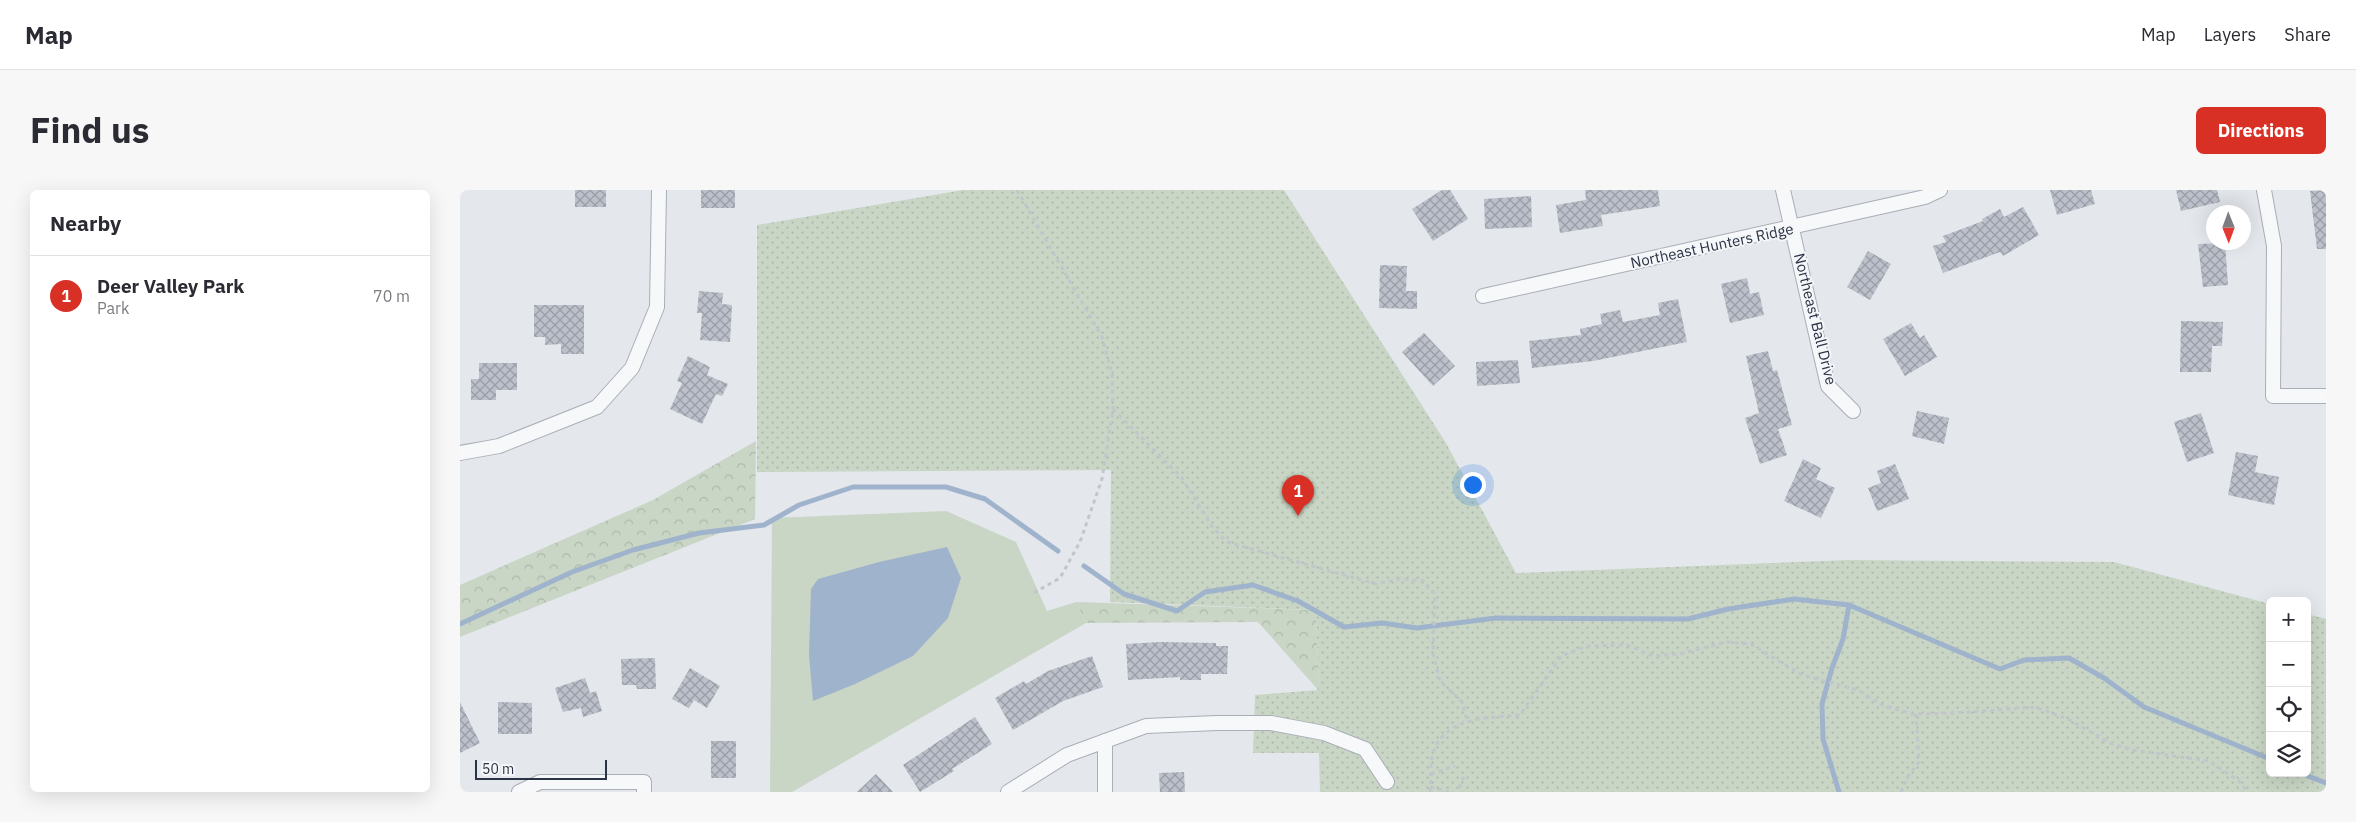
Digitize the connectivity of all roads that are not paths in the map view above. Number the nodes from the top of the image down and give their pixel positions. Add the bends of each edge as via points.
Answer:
1 (659, 190) edge
2 (1783, 190) edge
3 (1940, 190) edge
4 (2264, 190) edge
5 (1792, 228) junction
6 (1483, 296) dead end
7 (2326, 396) edge
8 (1853, 411) dead end
9 (460, 453) edge
10 (1105, 741) junction
11 (1388, 782) dead end
12 (519, 792) edge
13 (644, 792) edge
14 (1008, 792) edge
15 (1105, 792) edge

1 - 9 street via 657,307 632,368 597,407 499,446
2 - 5 street, Northeast Ball Drive
3 - 5 street, Northeast Hunters Ridge via 1925,197
4 - 7 street via 2274,246 2273,396
5 - 6 street, Northeast Hunters Ridge
5 - 8 street, Northeast Ball Drive via 1828,386
10 - 11 street via 1146,726 1271,723 1324,733 1365,749
10 - 14 street via 1067,755
10 - 15 street
12 - 13 street via 540,782 644,782

